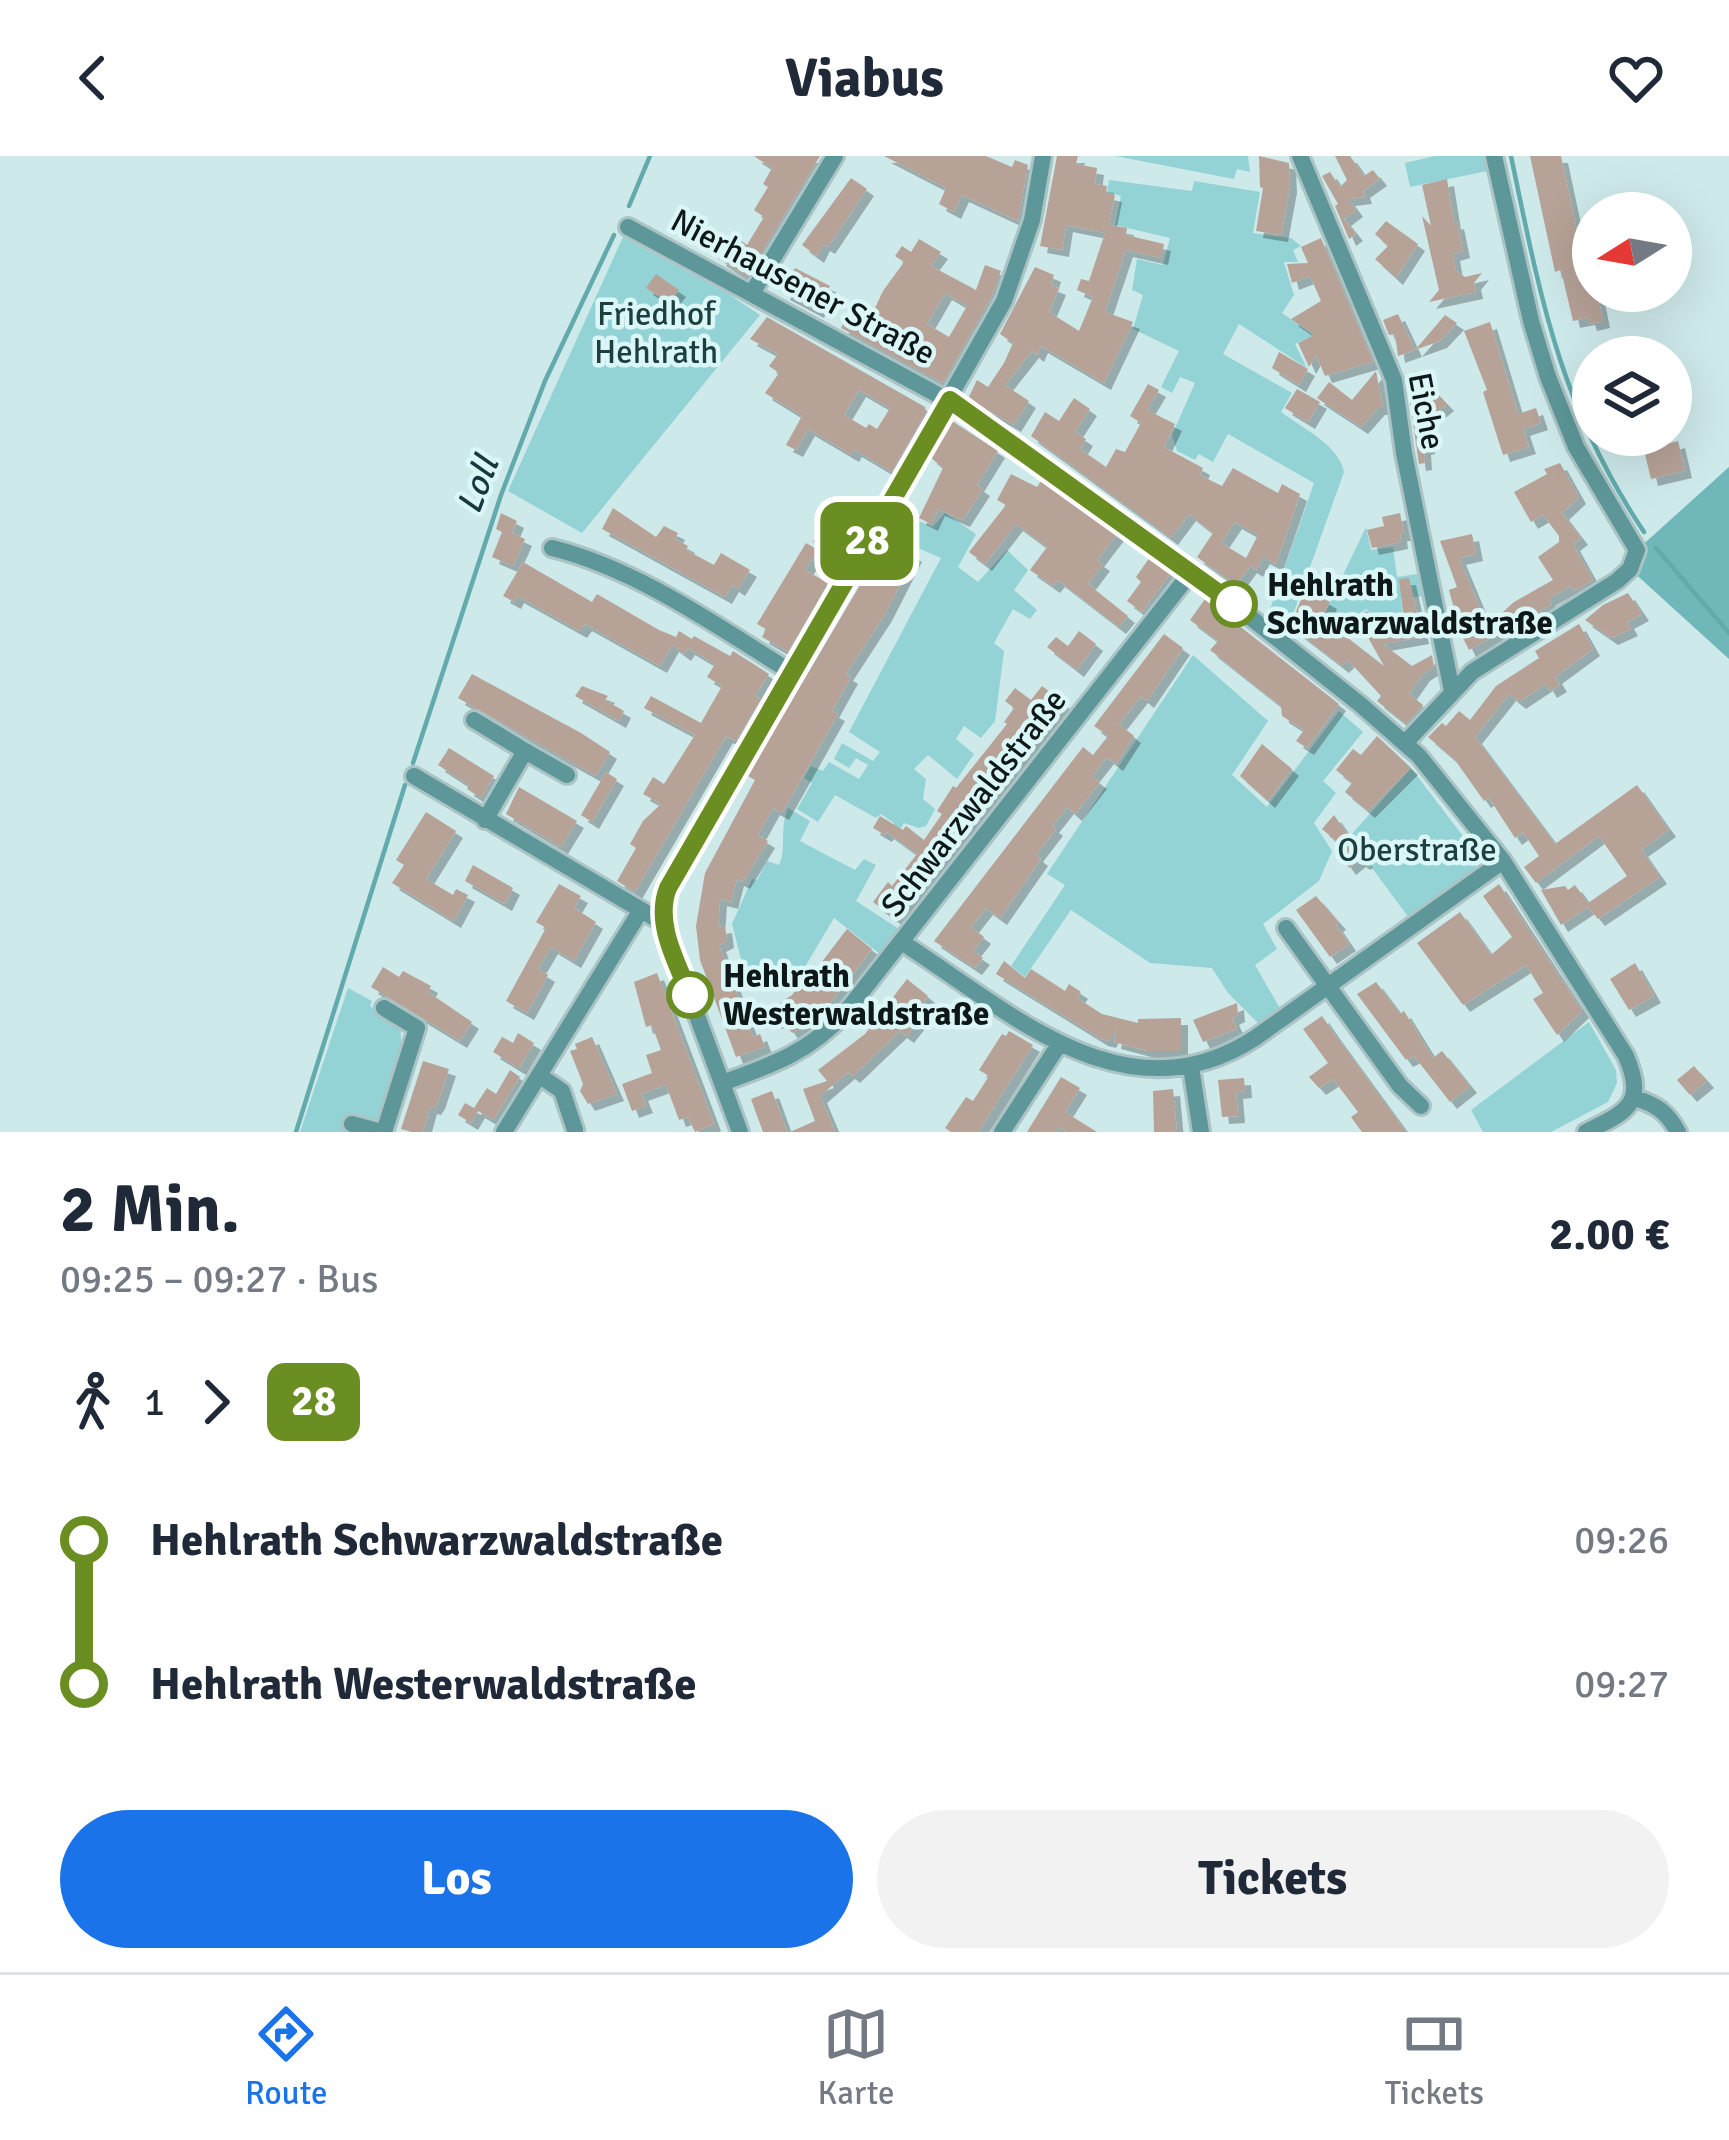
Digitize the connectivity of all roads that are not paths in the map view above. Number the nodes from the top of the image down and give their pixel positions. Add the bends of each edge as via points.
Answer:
1 (835, 156) edge
2 (1043, 156) edge
3 (1300, 156) edge
4 (1494, 156) edge
5 (628, 227) dead end
6 (752, 293) junction
7 (950, 400) junction
8 (552, 548) dead end
9 (1192, 571) junction
10 (791, 671) junction
11 (1452, 691) junction
12 (474, 721) dead end
13 (1405, 742) junction
14 (525, 751) junction
15 (567, 775) dead end
16 (414, 776) dead end
17 (485, 820) junction
18 (1503, 861) junction
19 (641, 910) junction
20 (664, 925) junction
21 (1286, 928) dead end
22 (903, 944) junction
23 (1328, 986) junction
24 (384, 1008) dead end
25 (1060, 1043) junction
26 (1191, 1067) junction
27 (540, 1076) junction
28 (722, 1083) junction
29 (1635, 1098) junction
30 (1421, 1106) dead end
31 (352, 1124) dead end
32 (575, 1130) edge
33 (382, 1132) edge
34 (504, 1132) edge
35 (740, 1132) edge
36 (1001, 1132) edge
37 (1201, 1132) edge
38 (1586, 1132) edge
39 (1678, 1132) edge

1 - 6 street
2 - 7 street via 1022,258
3 - 11 street, Eiche via 1394,380
4 - 11 street via 1548,377 1576,447 1637,550 1617,580
5 - 6 street, Nierhausener Straße
6 - 7 street, Nierhausener Straße
7 - 9 street
7 - 10 street
8 - 10 street via 588,556
9 - 13 street
9 - 22 street, Schwarzwaldstraße
10 - 20 street via 668,888
11 - 13 street
12 - 14 street
13 - 18 street
14 - 15 street
14 - 17 street
16 - 17 street
17 - 19 street
18 - 23 street
18 - 29 street via 1626,1056
19 - 20 street
19 - 27 street
20 - 28 street
21 - 23 street
22 - 25 street
22 - 28 street, Schwarzwaldstraße via 820,1039
23 - 26 street via 1236,1050
23 - 30 street
24 - 33 street via 417,1028
25 - 26 street via 1110,1064
25 - 36 street
26 - 37 street
27 - 32 street via 562,1091
27 - 34 street
28 - 35 street
29 - 38 street
29 - 39 street via 1668,1114
31 - 33 street

